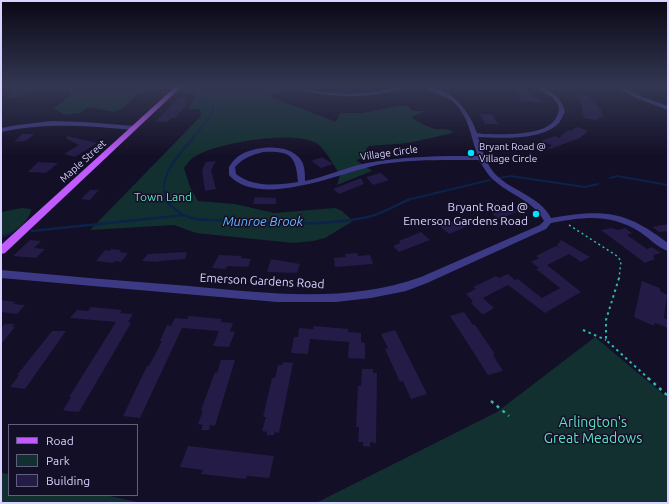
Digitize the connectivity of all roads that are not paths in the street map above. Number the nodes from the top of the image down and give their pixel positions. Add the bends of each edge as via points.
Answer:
1 (153, 111) edge
2 (464, 111) edge
3 (561, 111) edge
4 (134, 128) junction
5 (1, 130) edge
6 (473, 134) junction
7 (481, 158) junction
8 (302, 183) junction
9 (547, 218) junction
10 (668, 248) edge
11 (1, 251) edge
12 (1, 274) edge

1 - 4 main road, Maple Street
2 - 6 street
3 - 6 street via 561,116 556,122 547,128 526,134
4 - 5 street via 49,122
4 - 11 main road, Maple Street
6 - 7 street
7 - 8 street, Village Circle via 390,161 357,167
7 - 9 street via 498,182 537,206
8 - 8 street, Village Circle via 299,162 282,151 269,150 248,154 238,160 232,168 233,175 247,184 276,186
9 - 10 street via 589,214 609,216 645,231
9 - 12 street, Emerson Gardens Road via 543,227 424,280 402,288 336,298 277,298

